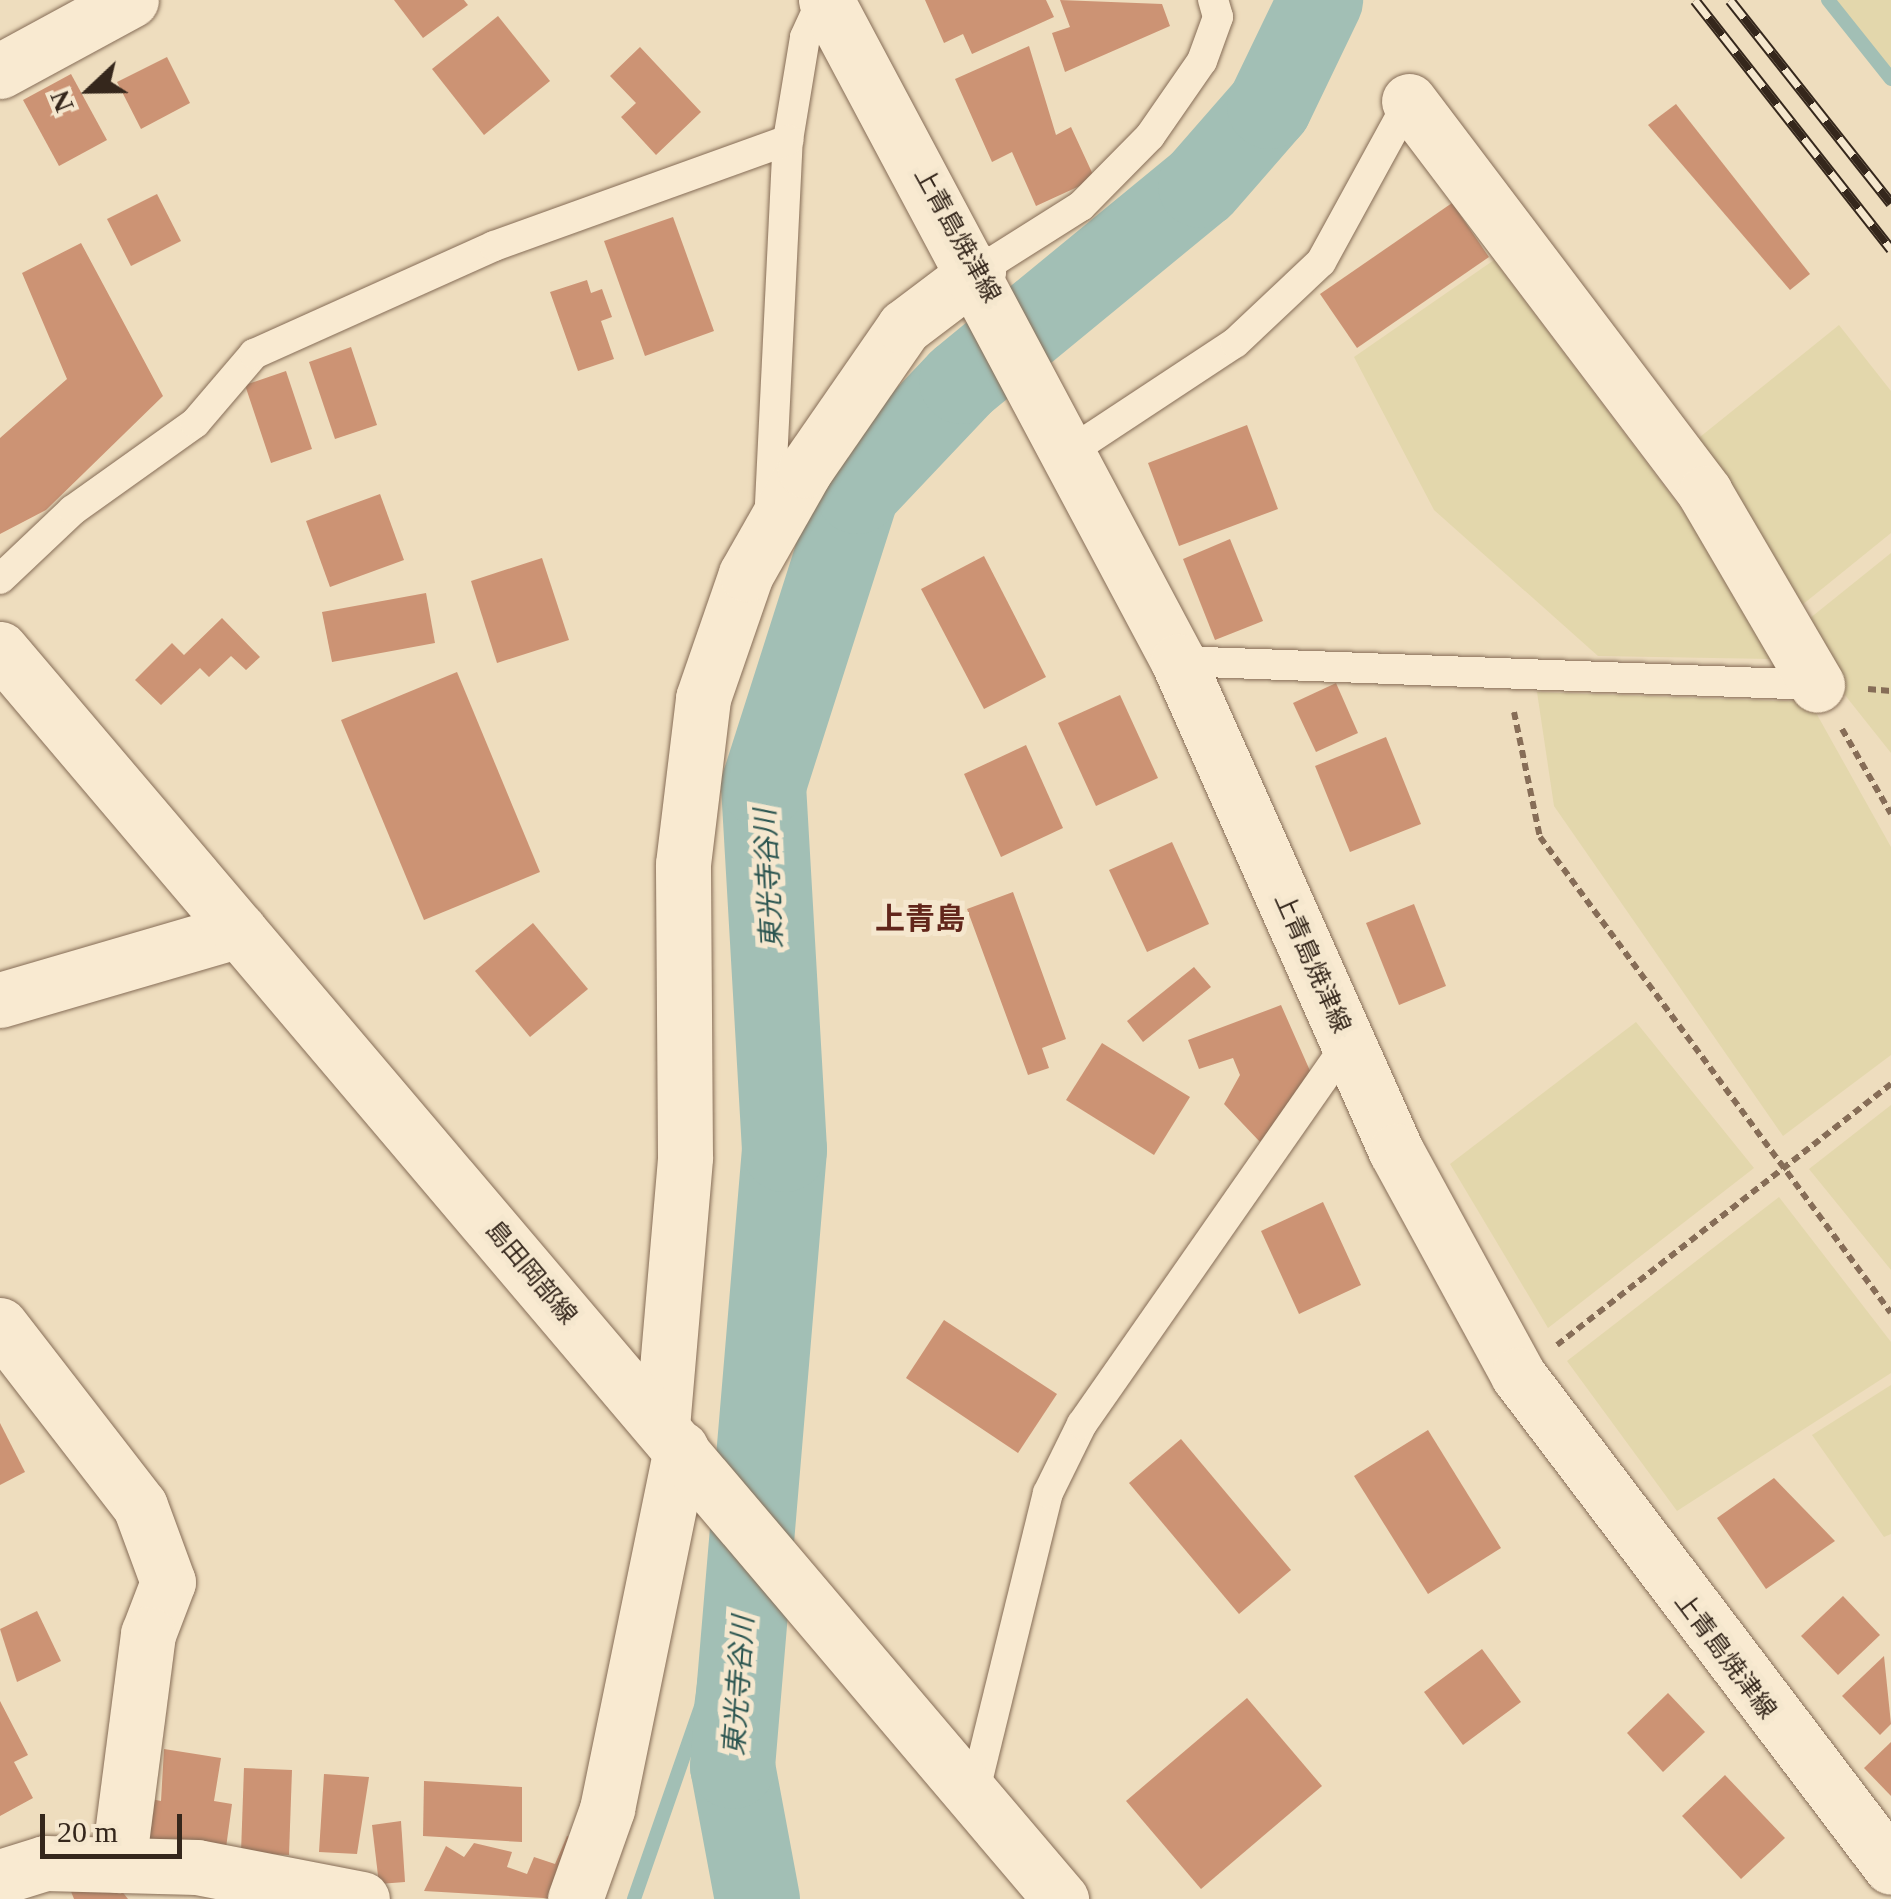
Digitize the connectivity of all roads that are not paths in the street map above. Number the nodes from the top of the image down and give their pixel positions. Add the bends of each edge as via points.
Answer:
1 (131, 0) edge
2 (824, 0) edge
3 (1213, 0) edge
4 (0, 70) edge
5 (1409, 102) joint
6 (788, 140) junction
7 (978, 271) junction
8 (1066, 442) junction
9 (769, 532) junction
10 (0, 578) edge
11 (0, 649) edge
12 (1178, 661) junction
13 (1817, 685) joint
14 (239, 930) junction
15 (0, 1000) edge
16 (1348, 1043) junction
17 (0, 1325) edge
18 (672, 1438) junction
19 (973, 1798) junction
20 (118, 1865) junction
21 (1891, 1868) edge
22 (0, 1877) edge
23 (362, 1899) edge
24 (575, 1899) edge
25 (1061, 1899) edge

1 - 4 street
2 - 6 lane via 805,38
2 - 7 street, 上青島焼津線
3 - 7 lane via 1218,18 1202,62 1150,136 1081,206
5 - 8 lane via 1321,262 1235,343
5 - 13 street via 1705,493
6 - 9 lane
6 - 10 lane via 494,246 254,354 195,423 73,510
7 - 8 street, 上青島焼津線
7 - 9 street via 904,327
8 - 12 street, 上青島焼津線
9 - 18 street via 703,698 683,864 685,1157
11 - 14 street, 島田岡部線
12 - 13 lane
12 - 16 street, 上青島焼津線
14 - 15 street
14 - 18 street, 島田岡部線
16 - 19 lane via 1082,1424 1048,1493
16 - 21 street, 上青島焼津線 via 1518,1375 1714,1645
17 - 20 street via 140,1506 168,1582 148,1634
18 - 19 street, 島田岡部線
18 - 24 street via 607,1809
19 - 25 street, 島田岡部線
20 - 22 street via 45,1863
20 - 23 street via 197,1868

